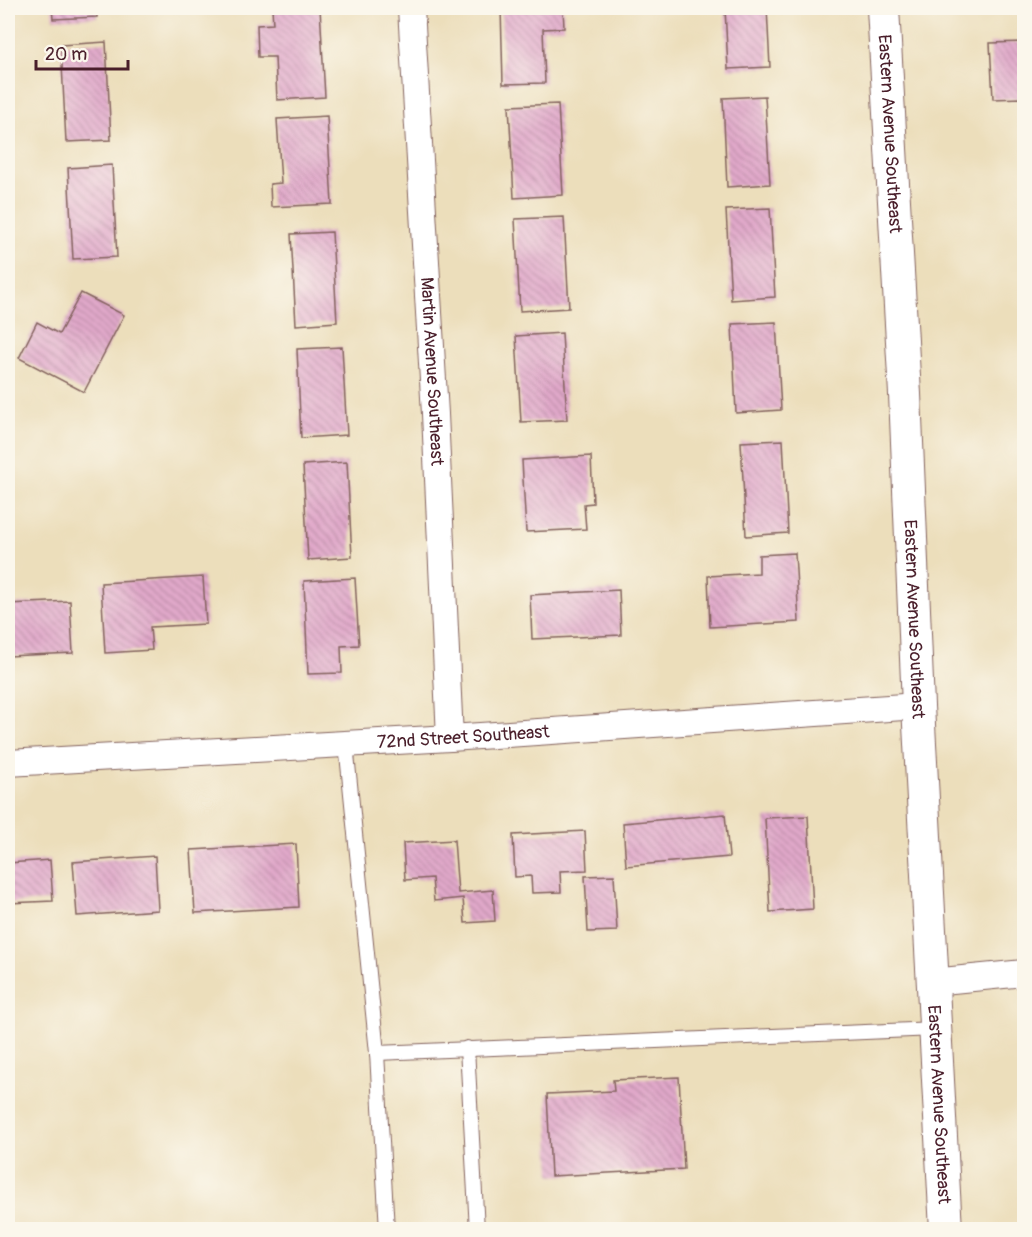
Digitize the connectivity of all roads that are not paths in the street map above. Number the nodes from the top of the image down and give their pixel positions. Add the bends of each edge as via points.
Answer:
1 (411, 8) edge
2 (883, 8) edge
3 (918, 706) junction
4 (450, 738) junction
5 (346, 744) junction
6 (8, 763) edge
7 (1024, 973) edge
8 (932, 982) junction
9 (935, 1029) junction
10 (467, 1048) junction
11 (377, 1053) junction
12 (387, 1230) edge
13 (477, 1230) edge
14 (946, 1230) edge

1 - 4 street, Martin Avenue Southeast
2 - 3 street, Eastern Avenue Southeast
3 - 4 street, 72nd Street Southeast
3 - 8 street, Eastern Avenue Southeast
4 - 5 street, 72nd Street Southeast
5 - 6 street, 72nd Street Southeast
5 - 11 lane
7 - 8 street
8 - 9 street, Eastern Avenue Southeast
9 - 10 lane
9 - 14 street, Eastern Avenue Southeast
10 - 11 lane
10 - 13 lane
11 - 12 lane

